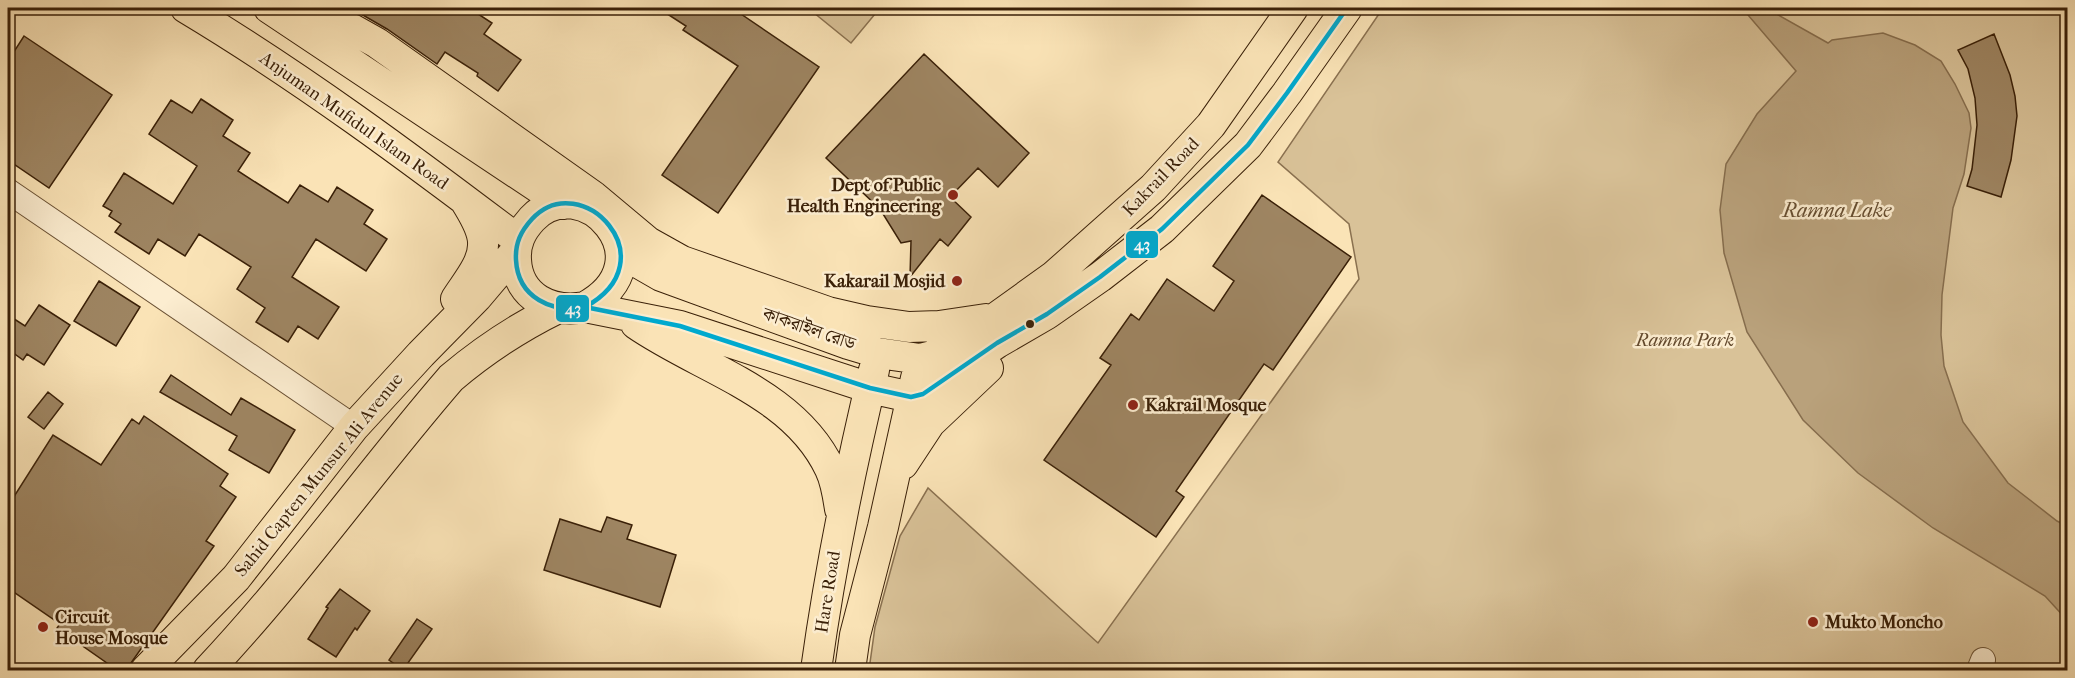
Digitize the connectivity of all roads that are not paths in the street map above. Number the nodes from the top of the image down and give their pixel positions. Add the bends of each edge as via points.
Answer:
1 (186, 8) edge
2 (268, 8) edge
3 (1293, 8) edge
4 (1347, 8) edge
5 (297, 26) junction
6 (8, 191) edge
7 (465, 199) junction
8 (563, 204) junction
9 (616, 233) junction
10 (517, 246) junction
11 (572, 308) junction
12 (621, 314) junction
13 (1047, 314) junction
14 (997, 317) junction
15 (878, 353) junction
16 (421, 354) junction
17 (920, 359) junction
18 (870, 388) junction
19 (911, 397) junction
20 (354, 427) junction
21 (889, 494) junction
22 (841, 515) junction
23 (146, 670) edge
24 (208, 670) edge
25 (816, 670) edge
26 (850, 670) edge

1 - 7 main road, Anjuman Mufidul Islam Road via 248,46
2 - 5 main road
3 - 14 main road, Kakrail Road via 1211,125 1153,188 1054,276
4 - 13 main road, Kakrail Road via 1248,145 1217,177 1162,230
5 - 8 main road
5 - 9 main road via 352,29 377,43 593,196
6 - 20 street
7 - 10 main road, Anjuman Mufidul Islam Road
7 - 16 main road via 481,231 483,245 473,272 436,323
8 - 9 main road via 580,205 595,212
8 - 10 main road via 535,215 525,226
9 - 11 main road via 619,270 612,286 600,299
9 - 14 main road via 648,242 682,261 828,312 867,321 909,327
9 - 15 main road, কাকরাইল রোড via 661,276
10 - 11 main road via 516,267 531,294 543,303
10 - 16 main road, Sahid Capten Munsur Ali Avenue via 477,297
11 - 12 main road, কাকরাইল রোড
11 - 24 main road via 525,324 478,354 451,378 298,569
12 - 18 main road, কাকরাইল রোড via 680,326
12 - 22 main road via 778,406 821,452 831,471
13 - 19 main road via 929,390
13 - 21 main road via 930,423
14 - 17 main road
15 - 17 main road, কাকরাইল রোড
15 - 18 main road, Hare Road
16 - 20 main road, Sahid Capten Munsur Ali Avenue
17 - 19 main road
18 - 19 main road, কাকরাইল রোড
18 - 22 main road, Hare Road
19 - 21 main road
20 - 23 main road, Sahid Capten Munsur Ali Avenue via 236,578
21 - 26 main road
22 - 25 main road, Hare Road

